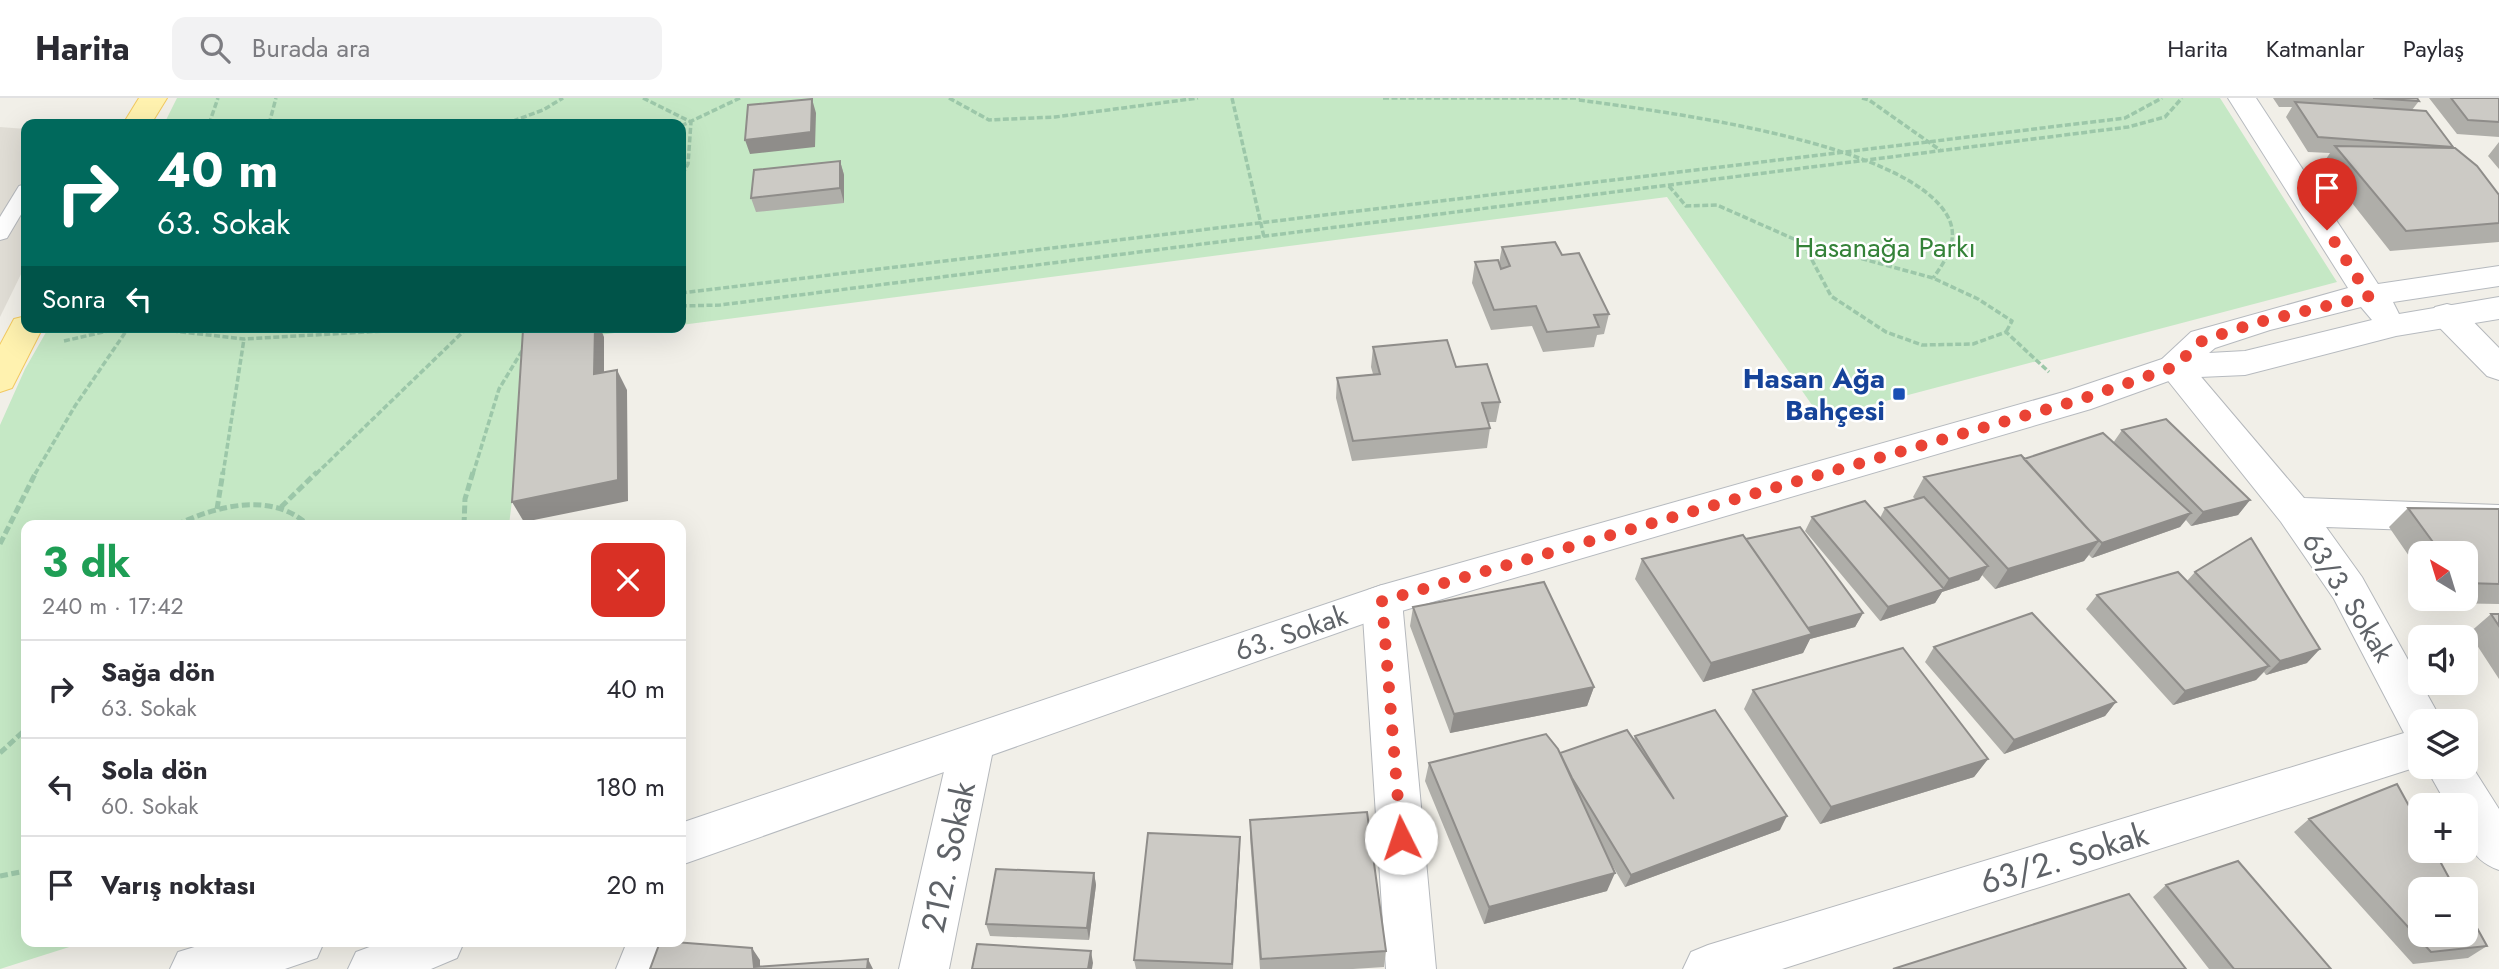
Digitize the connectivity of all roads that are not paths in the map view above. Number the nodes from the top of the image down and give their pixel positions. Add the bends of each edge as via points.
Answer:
1 (153, 98) edge
2 (2242, 98) edge
3 (140, 119) edge
4 (21, 198) edge
5 (0, 234) edge
6 (2499, 276) edge
7 (2369, 296) junction
8 (2499, 308) edge
9 (2447, 315) junction
10 (2396, 325) junction
11 (2174, 367) junction
12 (2499, 368) edge
13 (2294, 512) junction
14 (2499, 519) edge
15 (1382, 601) junction
16 (2414, 709) edge
17 (972, 745) junction
18 (2408, 751) edge
19 (2455, 779) edge
20 (686, 847) edge
21 (2499, 849) edge
22 (281, 947) edge
23 (428, 947) edge
24 (649, 947) edge
25 (195, 969) edge
26 (373, 969) edge
27 (641, 969) edge
28 (924, 969) edge
29 (1411, 969) edge
30 (1708, 969) edge

1 - 3 main road
2 - 7 main road
4 - 5 lane
6 - 7 main road, 63. Sokak
7 - 10 main road
7 - 11 main road, 63. Sokak via 2203,340
8 - 9 main road
9 - 10 main road
9 - 12 main road
10 - 11 main road via 2245,363
11 - 13 main road, 63/3. Sokak
11 - 15 main road, 63. Sokak via 2079,400
13 - 14 main road, 63/3. Sokak
13 - 16 main road, 63/3. Sokak via 2348,588
15 - 17 main road, 63. Sokak
15 - 29 main road
17 - 20 main road, 63. Sokak
17 - 28 main road, 212. Sokak
18 - 30 main road, 63/2. Sokak
19 - 21 main road
22 - 25 main road
23 - 26 main road
24 - 27 main road

